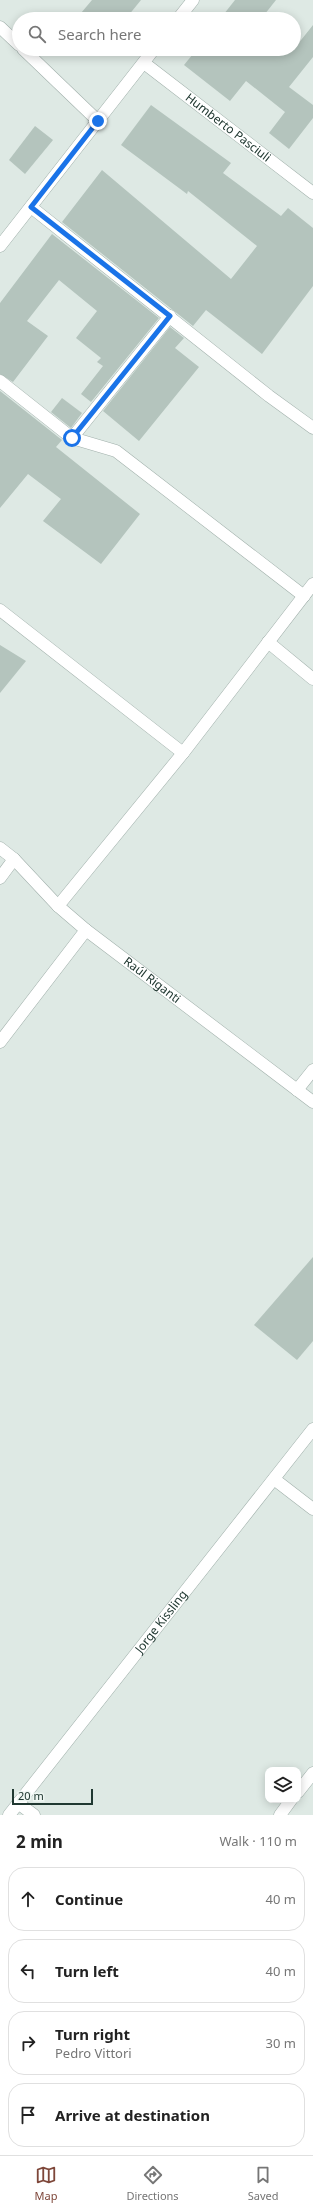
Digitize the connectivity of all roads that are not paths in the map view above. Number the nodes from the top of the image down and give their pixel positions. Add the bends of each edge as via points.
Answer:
1 (193, 0) edge
2 (184, 12) edge
3 (0, 27) edge
4 (12, 38) edge
5 (30, 56) edge
6 (149, 56) edge
7 (144, 63) junction
8 (98, 121) junction
9 (313, 193) edge
10 (31, 207) junction
11 (0, 246) edge
12 (170, 316) junction
13 (0, 382) edge
14 (313, 428) edge
15 (72, 438) junction
16 (313, 584) edge
17 (304, 596) junction
18 (0, 610) edge
19 (268, 642) junction
20 (313, 678) edge
21 (183, 753) junction
22 (0, 848) edge
23 (14, 859) junction
24 (0, 878) edge
25 (58, 906) junction
26 (86, 930) junction
27 (0, 1042) edge
28 (313, 1070) edge
29 (297, 1090) junction
30 (313, 1102) edge
31 (313, 1429) edge
32 (274, 1479) junction
33 (313, 1509) edge
34 (313, 1773) edge
35 (301, 1788) edge
36 (18, 1803) junction
37 (290, 1803) edge
38 (9, 1815) edge
39 (34, 1815) edge
40 (280, 1815) edge

1 - 2 street
3 - 4 street
5 - 8 street
6 - 7 street
7 - 8 street
7 - 9 street, Humberto Pasciuli
8 - 10 street
10 - 11 street
10 - 12 street
12 - 14 street
12 - 15 street
13 - 15 street
15 - 17 street via 116,451
16 - 17 street
17 - 19 street
18 - 21 street
19 - 20 street
19 - 21 street
21 - 25 street
22 - 23 street, Raúl Riganti
23 - 24 street
23 - 25 street, Raúl Riganti
25 - 26 street, Raúl Riganti
26 - 27 street
26 - 29 street, Raúl Riganti
28 - 29 street
29 - 30 street, Raúl Riganti
31 - 32 street, Jorge Kissling
32 - 33 street
32 - 36 street, Jorge Kissling
34 - 35 street
36 - 38 street, Jorge Kissling
36 - 39 street
37 - 40 street

